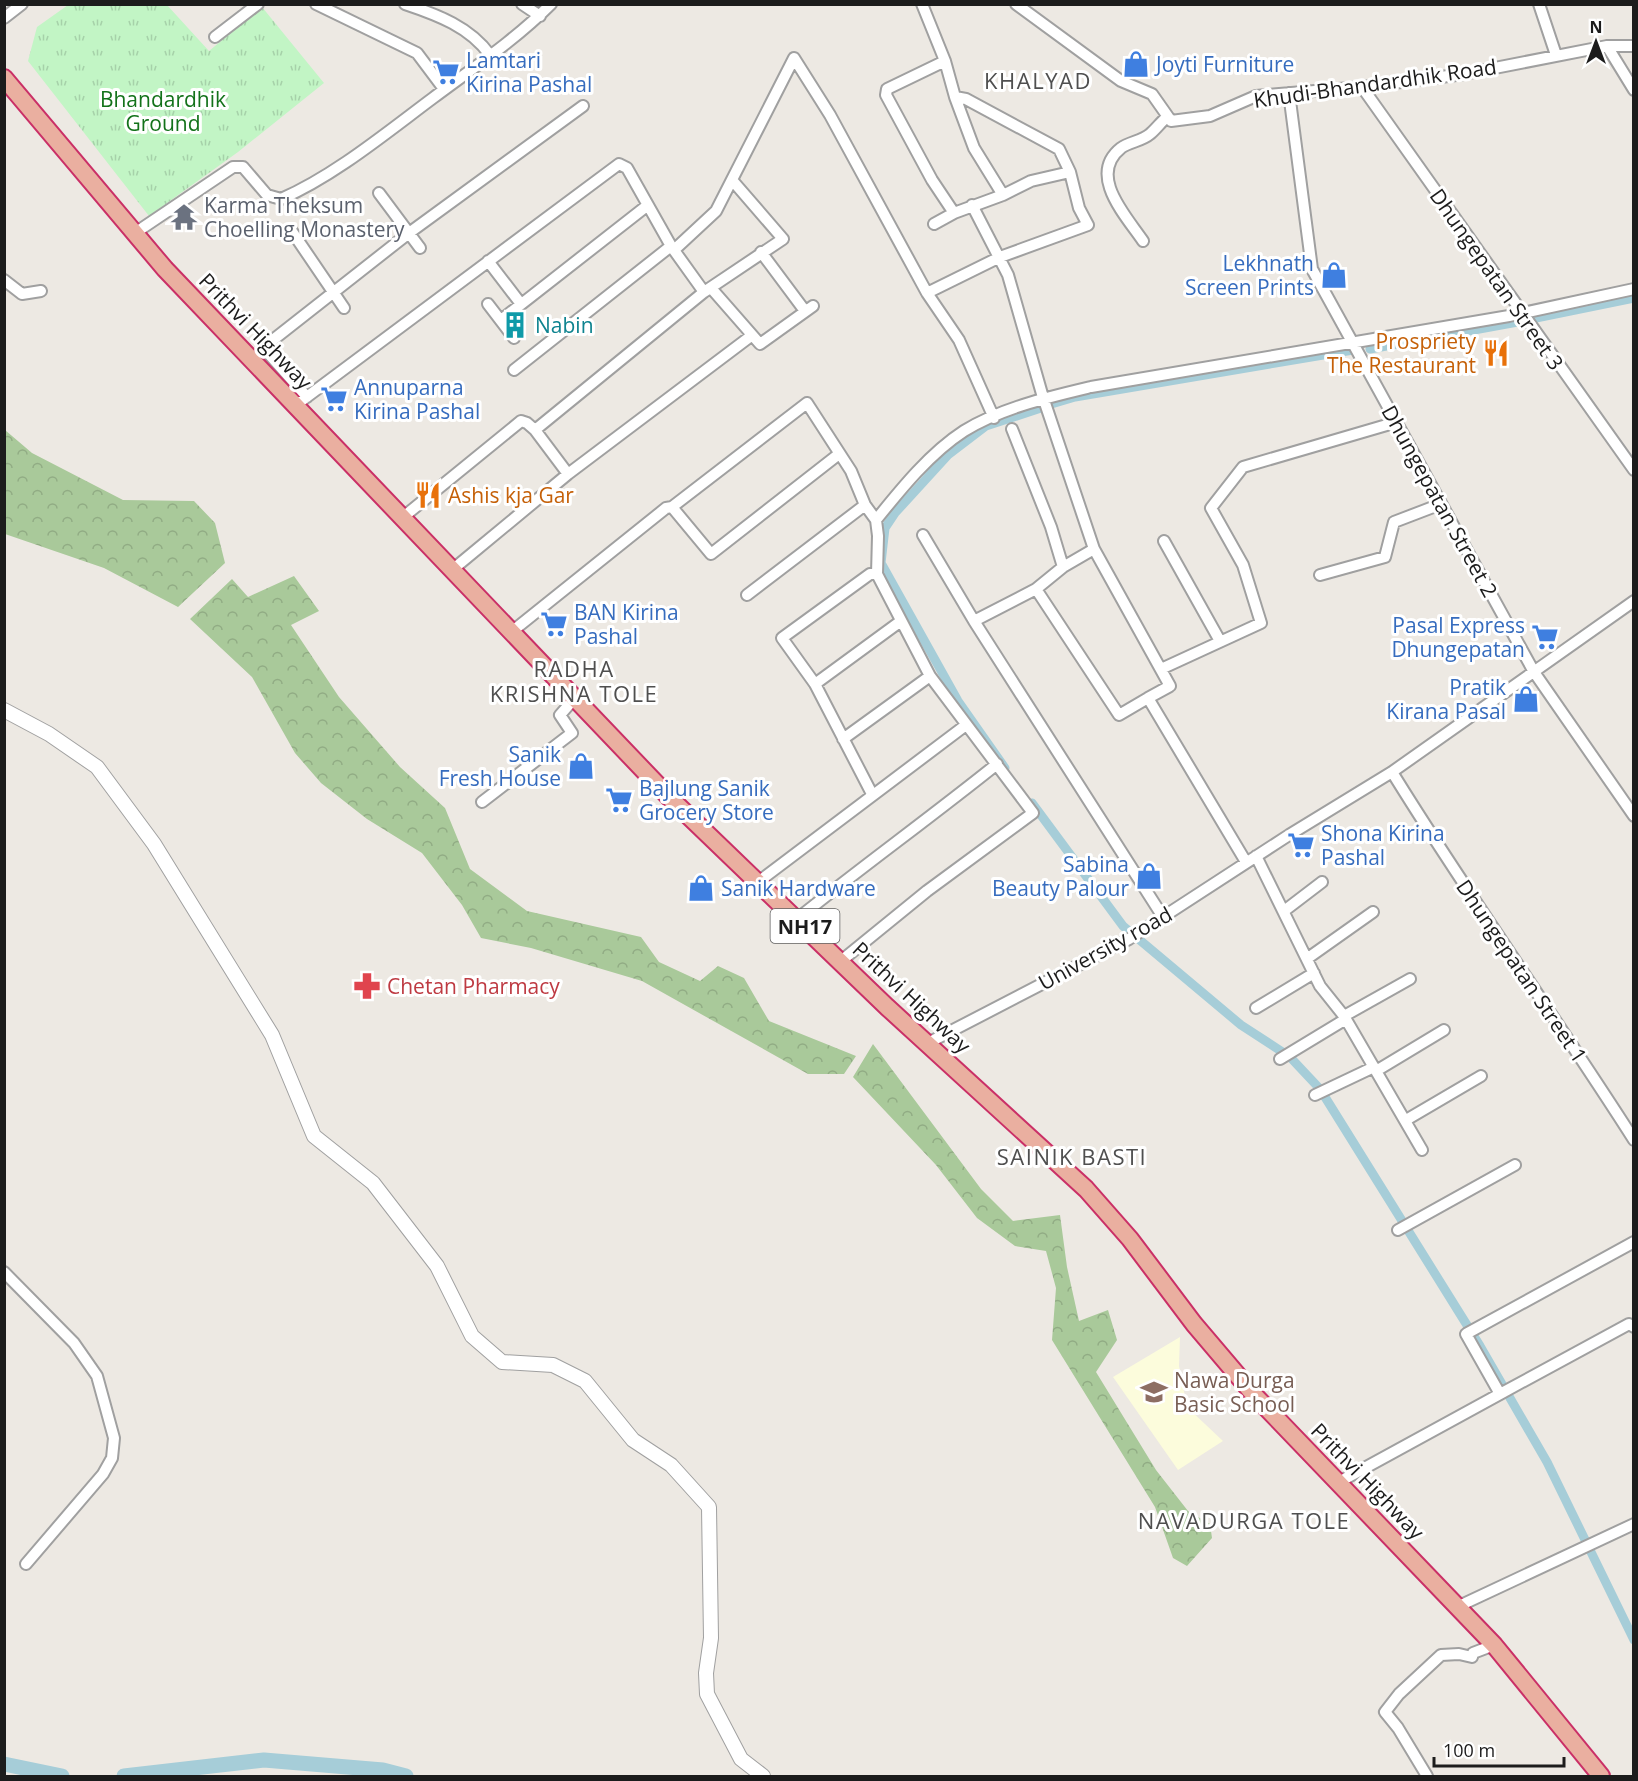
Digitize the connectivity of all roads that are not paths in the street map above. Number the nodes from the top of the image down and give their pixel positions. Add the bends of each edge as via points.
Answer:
1 (22, 4) edge
2 (258, 4) edge
3 (316, 4) edge
4 (405, 4) edge
5 (522, 4) edge
6 (551, 4) edge
7 (922, 4) edge
8 (1016, 4) edge
9 (1539, 4) edge
10 (540, 16) junction
11 (4, 18) edge
12 (214, 37) dead end
13 (1607, 46) junction
14 (1634, 46) edge
15 (490, 55) junction
16 (1556, 55) junction
17 (945, 61) junction
18 (4, 78) edge
19 (1362, 87) junction
20 (444, 89) junction
21 (1634, 90) edge
22 (1289, 93) junction
23 (955, 97) junction
24 (583, 106) dead end
25 (1167, 117) junction
26 (1070, 172) junction
27 (732, 180) junction
28 (379, 193) dead end
29 (1003, 195) junction
30 (648, 205) junction
31 (972, 206) junction
32 (954, 213) junction
33 (934, 224) dead end
34 (291, 230) dead end
35 (135, 233) junction
36 (409, 233) junction
37 (1143, 241) dead end
38 (420, 248) dead end
39 (672, 248) junction
40 (761, 252) junction
41 (1000, 257) junction
42 (488, 261) junction
43 (4, 280) edge
44 (1634, 289) edge
45 (707, 290) junction
46 (41, 291) dead end
47 (333, 293) junction
48 (927, 293) junction
49 (488, 304) dead end
50 (521, 304) junction
51 (344, 308) dead end
52 (1523, 313) junction
53 (501, 320) junction
54 (751, 336) junction
55 (514, 338) dead end
56 (1353, 343) junction
57 (514, 370) dead end
58 (1044, 399) junction
59 (302, 401) junction
60 (994, 418) junction
61 (1397, 422) junction
62 (1012, 429) dead end
63 (535, 430) junction
64 (839, 454) junction
65 (1634, 470) edge
66 (568, 474) junction
67 (1441, 504) junction
68 (865, 505) junction
69 (672, 507) junction
70 (402, 518) junction
71 (876, 520) junction
72 (923, 536) dead end
73 (1164, 541) dead end
74 (1094, 549) junction
75 (1063, 567) junction
76 (452, 570) junction
77 (877, 574) junction
78 (1320, 575) dead end
79 (1036, 589) junction
80 (747, 596) dead end
81 (1634, 601) edge
82 (901, 621) junction
83 (974, 621) junction
84 (510, 633) junction
85 (1220, 641) junction
86 (1161, 669) junction
87 (1534, 672) junction
88 (930, 676) junction
89 (815, 684) junction
90 (1148, 698) junction
91 (574, 699) junction
92 (4, 710) edge
93 (966, 725) junction
94 (843, 739) junction
95 (997, 764) junction
96 (1392, 772) junction
97 (872, 794) junction
98 (482, 802) dead end
99 (1634, 816) edge
100 (1251, 859) junction
101 (758, 882) junction
102 (1322, 882) dead end
103 (1284, 911) junction
104 (1372, 912) dead end
105 (1163, 917) junction
106 (797, 919) junction
107 (1308, 958) junction
108 (841, 961) junction
109 (1314, 973) junction
110 (1410, 979) dead end
111 (1256, 1008) dead end
112 (1345, 1018) junction
113 (1444, 1030) dead end
114 (928, 1042) junction
115 (1280, 1059) dead end
116 (1375, 1069) junction
117 (1481, 1076) dead end
118 (1316, 1095) dead end
119 (1406, 1120) junction
120 (1634, 1140) edge
121 (1422, 1150) dead end
122 (1515, 1165) dead end
123 (1398, 1230) dead end
124 (1634, 1242) edge
125 (4, 1272) edge
126 (1634, 1327) edge
127 (1500, 1394) junction
128 (1339, 1482) junction
129 (1634, 1524) edge
130 (26, 1564) dead end
131 (1459, 1606) junction
132 (1494, 1645) junction
133 (763, 1776) edge
134 (1427, 1776) edge
135 (1601, 1776) edge

1 - 11 street
2 - 12 street
3 - 20 street via 417,53
4 - 15 street via 458,25 479,40
5 - 10 street
6 - 10 street
7 - 17 street
8 - 25 street via 1121,81 1152,94
9 - 16 street
10 - 15 street
13 - 14 street, Khudi-Bhandardhik Road
13 - 16 street, Khudi-Bhandardhik Road
13 - 21 street
15 - 20 street
16 - 19 street, Khudi-Bhandardhik Road via 1464,74
17 - 23 street
17 - 32 street via 887,89 886,95
18 - 35 highway, Prithvi Highway / NH17
19 - 22 street, Khudi-Bhandardhik Road
19 - 52 street, Dhungepatan Street 3
20 - 35 street via 392,128 281,199 267,195 243,167 232,167
22 - 25 street, Khudi-Bhandardhik Road via 1256,96 1209,116 1182,121
22 - 56 street, Dhungepatan Street 2 via 1311,269
23 - 26 street via 1044,139 1059,149
23 - 29 street via 974,148
24 - 36 street
25 - 37 street via 1151,133 1122,147 1111,159 1106,174 1114,199
26 - 29 street via 1031,181
26 - 41 street via 1073,191 1088,225
27 - 39 street via 712,216
27 - 40 street via 783,238
27 - 48 street via 794,58 830,115
28 - 36 street
29 - 31 street
30 - 39 street
30 - 42 street via 627,168 615,165
30 - 50 street
31 - 32 street
31 - 41 street
32 - 33 street
34 - 47 street
35 - 59 highway, Prithvi Highway / NH17 via 165,269
36 - 38 street
36 - 47 street
39 - 45 street
39 - 57 street
40 - 45 street
40 - 54 street via 809,309 760,344
41 - 48 street
41 - 58 street
42 - 50 street
42 - 59 street
43 - 46 street via 22,294
44 - 52 street
45 - 54 street
45 - 63 street
47 - 51 street
47 - 59 street via 266,346
48 - 60 street via 959,340
49 - 53 street
50 - 53 street
52 - 56 street
52 - 65 street, Dhungepatan Street 3
53 - 55 street
54 - 66 street
56 - 58 street via 1091,387
56 - 61 street, Dhungepatan Street 2
58 - 60 street
58 - 74 street
59 - 70 highway, Prithvi Highway / NH17
60 - 71 street via 964,431 933,457
61 - 67 street, Dhungepatan Street 2
61 - 85 street via 1243,467 1211,507 1244,565 1261,623
62 - 75 street
63 - 66 street
63 - 70 street via 521,421
64 - 68 street
64 - 69 street via 711,554
64 - 69 street via 807,403
66 - 76 street
67 - 78 street via 1394,522 1385,557
67 - 87 street, Dhungepatan Street 2
68 - 71 street
68 - 80 street
69 - 84 street
70 - 76 highway, Prithvi Highway / NH17
71 - 77 street
72 - 83 street
73 - 85 street
74 - 75 street
74 - 86 street
75 - 79 street
76 - 84 highway, Prithvi Highway / NH17
77 - 82 street
77 - 89 street via 870,574 782,638
79 - 83 street
79 - 90 street via 1119,715
81 - 87 street
82 - 88 street
82 - 89 street
83 - 105 street
84 - 91 highway, Prithvi Highway / NH17
85 - 86 street
86 - 90 street via 1170,686
87 - 96 street
87 - 99 street, Dhungepatan Street 2
88 - 93 street
88 - 94 street
89 - 94 street
90 - 100 street
91 - 98 street via 560,715 572,734
91 - 101 highway, Prithvi Highway / NH17
92 - 133 street via 49,734 98,768 154,844 272,1035 314,1136 373,1183 437,1266 472,1336 502,1362 553,1365 585,1381 633,1440 671,1465 709,1508 711,1638 707,1694 741,1759
93 - 95 street
93 - 97 street
94 - 97 street
95 - 106 street
95 - 108 street via 1033,813
96 - 100 street, University road
96 - 120 street, Dhungepatan Street 1
97 - 101 street
100 - 103 street
100 - 105 street, University road
101 - 106 highway, Prithvi Highway / NH17
102 - 103 street
103 - 107 street
104 - 107 street
105 - 114 street, University road via 1129,939
106 - 108 highway, Prithvi Highway / NH17
107 - 109 street
108 - 114 highway, Prithvi Highway / NH17
109 - 111 street
109 - 112 street
110 - 112 street
112 - 115 street
112 - 116 street
113 - 116 street
114 - 128 highway, Prithvi Highway / NH17 via 1086,1190 1130,1239 1234,1372
116 - 118 street
116 - 119 street
117 - 119 street
119 - 121 street
122 - 123 street
124 - 127 street via 1466,1334
125 - 130 street via 74,1343 97,1376 114,1438 112,1458 103,1474
126 - 127 street via 1629,1324
127 - 128 street
128 - 131 highway, Prithvi Highway / NH17
129 - 131 street
131 - 132 highway, Prithvi Highway / NH17
132 - 134 street via 1473,1653 1472,1657 1459,1653 1441,1655 1399,1694 1385,1713
132 - 135 highway, Prithvi Highway / NH17

